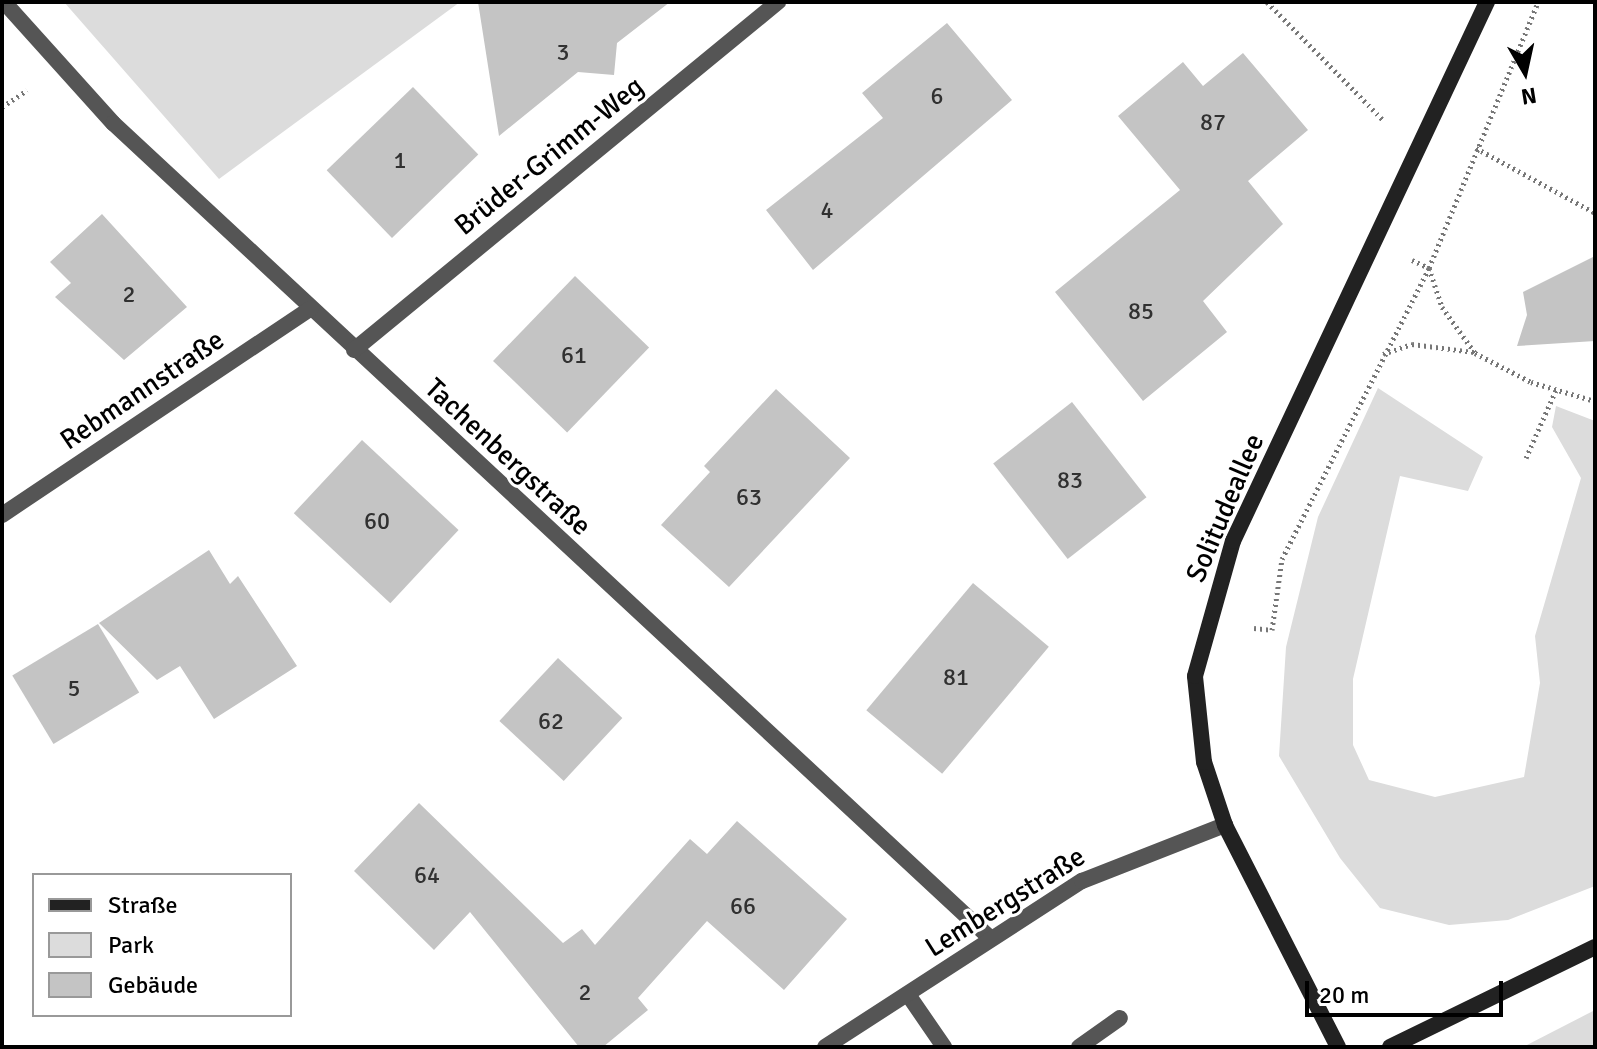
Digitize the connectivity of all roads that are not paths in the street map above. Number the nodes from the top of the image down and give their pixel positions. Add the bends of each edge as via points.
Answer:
1 (4, 2) edge
2 (778, 2) edge
3 (1487, 2) edge
4 (311, 308) junction
5 (354, 350) junction
6 (2, 515) edge
7 (1225, 825) junction
8 (989, 937) junction
9 (1595, 947) edge
10 (909, 996) junction
11 (1120, 1018) dead end
12 (825, 1047) edge
13 (944, 1047) edge
14 (1079, 1047) edge
15 (1338, 1047) edge
16 (1390, 1047) edge

1 - 4 street, Tachenbergstraße via 113,123
2 - 5 street, Brüder-Grimm-Weg
3 - 7 main road, Solitudeallee via 1233,541 1205,623 1195,676 1196,716
4 - 5 street, Tachenbergstraße
4 - 6 street, Rebmannstraße
5 - 8 street, Tachenbergstraße
7 - 8 street, Lembergstraße via 1082,881
7 - 15 main road, Solitudeallee
8 - 10 street, Lembergstraße
9 - 16 main road
10 - 12 street, Lembergstraße
10 - 13 street
11 - 14 street

